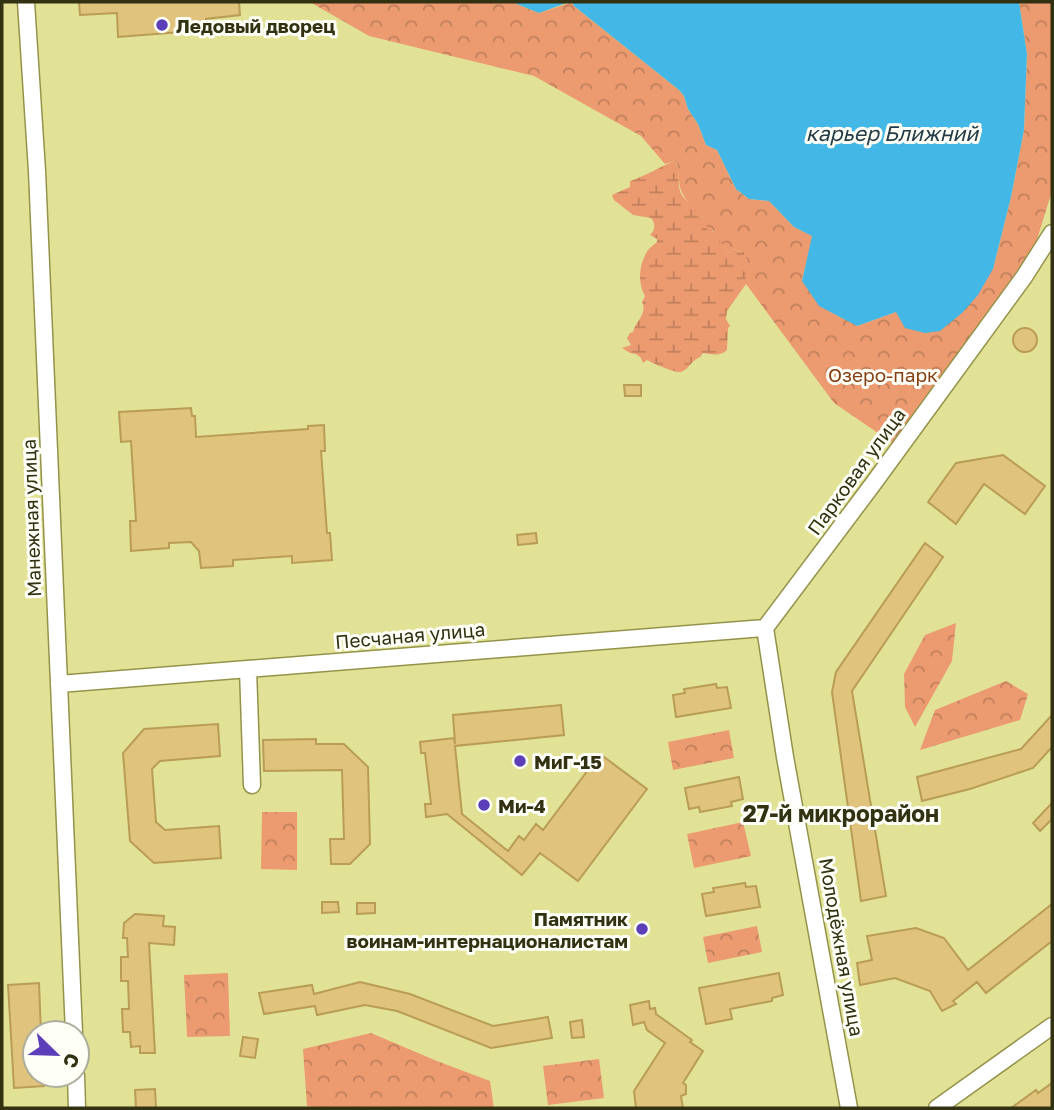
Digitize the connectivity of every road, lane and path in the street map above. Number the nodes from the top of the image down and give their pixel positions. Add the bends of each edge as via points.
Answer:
1 (26, 2) edge
2 (1052, 233) edge
3 (765, 628) junction
4 (248, 669) junction
5 (59, 684) junction
6 (252, 785) dead end
7 (73, 1019) edge
8 (1052, 1026) edge
9 (76, 1089) edge
10 (77, 1108) edge
11 (849, 1108) edge
12 (937, 1108) edge

1 - 5 street, Манежная улица
2 - 3 street, Парковая улица
3 - 4 street, Песчаная улица
3 - 11 street, Молодёжная улица
4 - 5 street, Песчаная улица
4 - 6 street
5 - 7 street, Манежная улица
8 - 12 street
9 - 10 street

